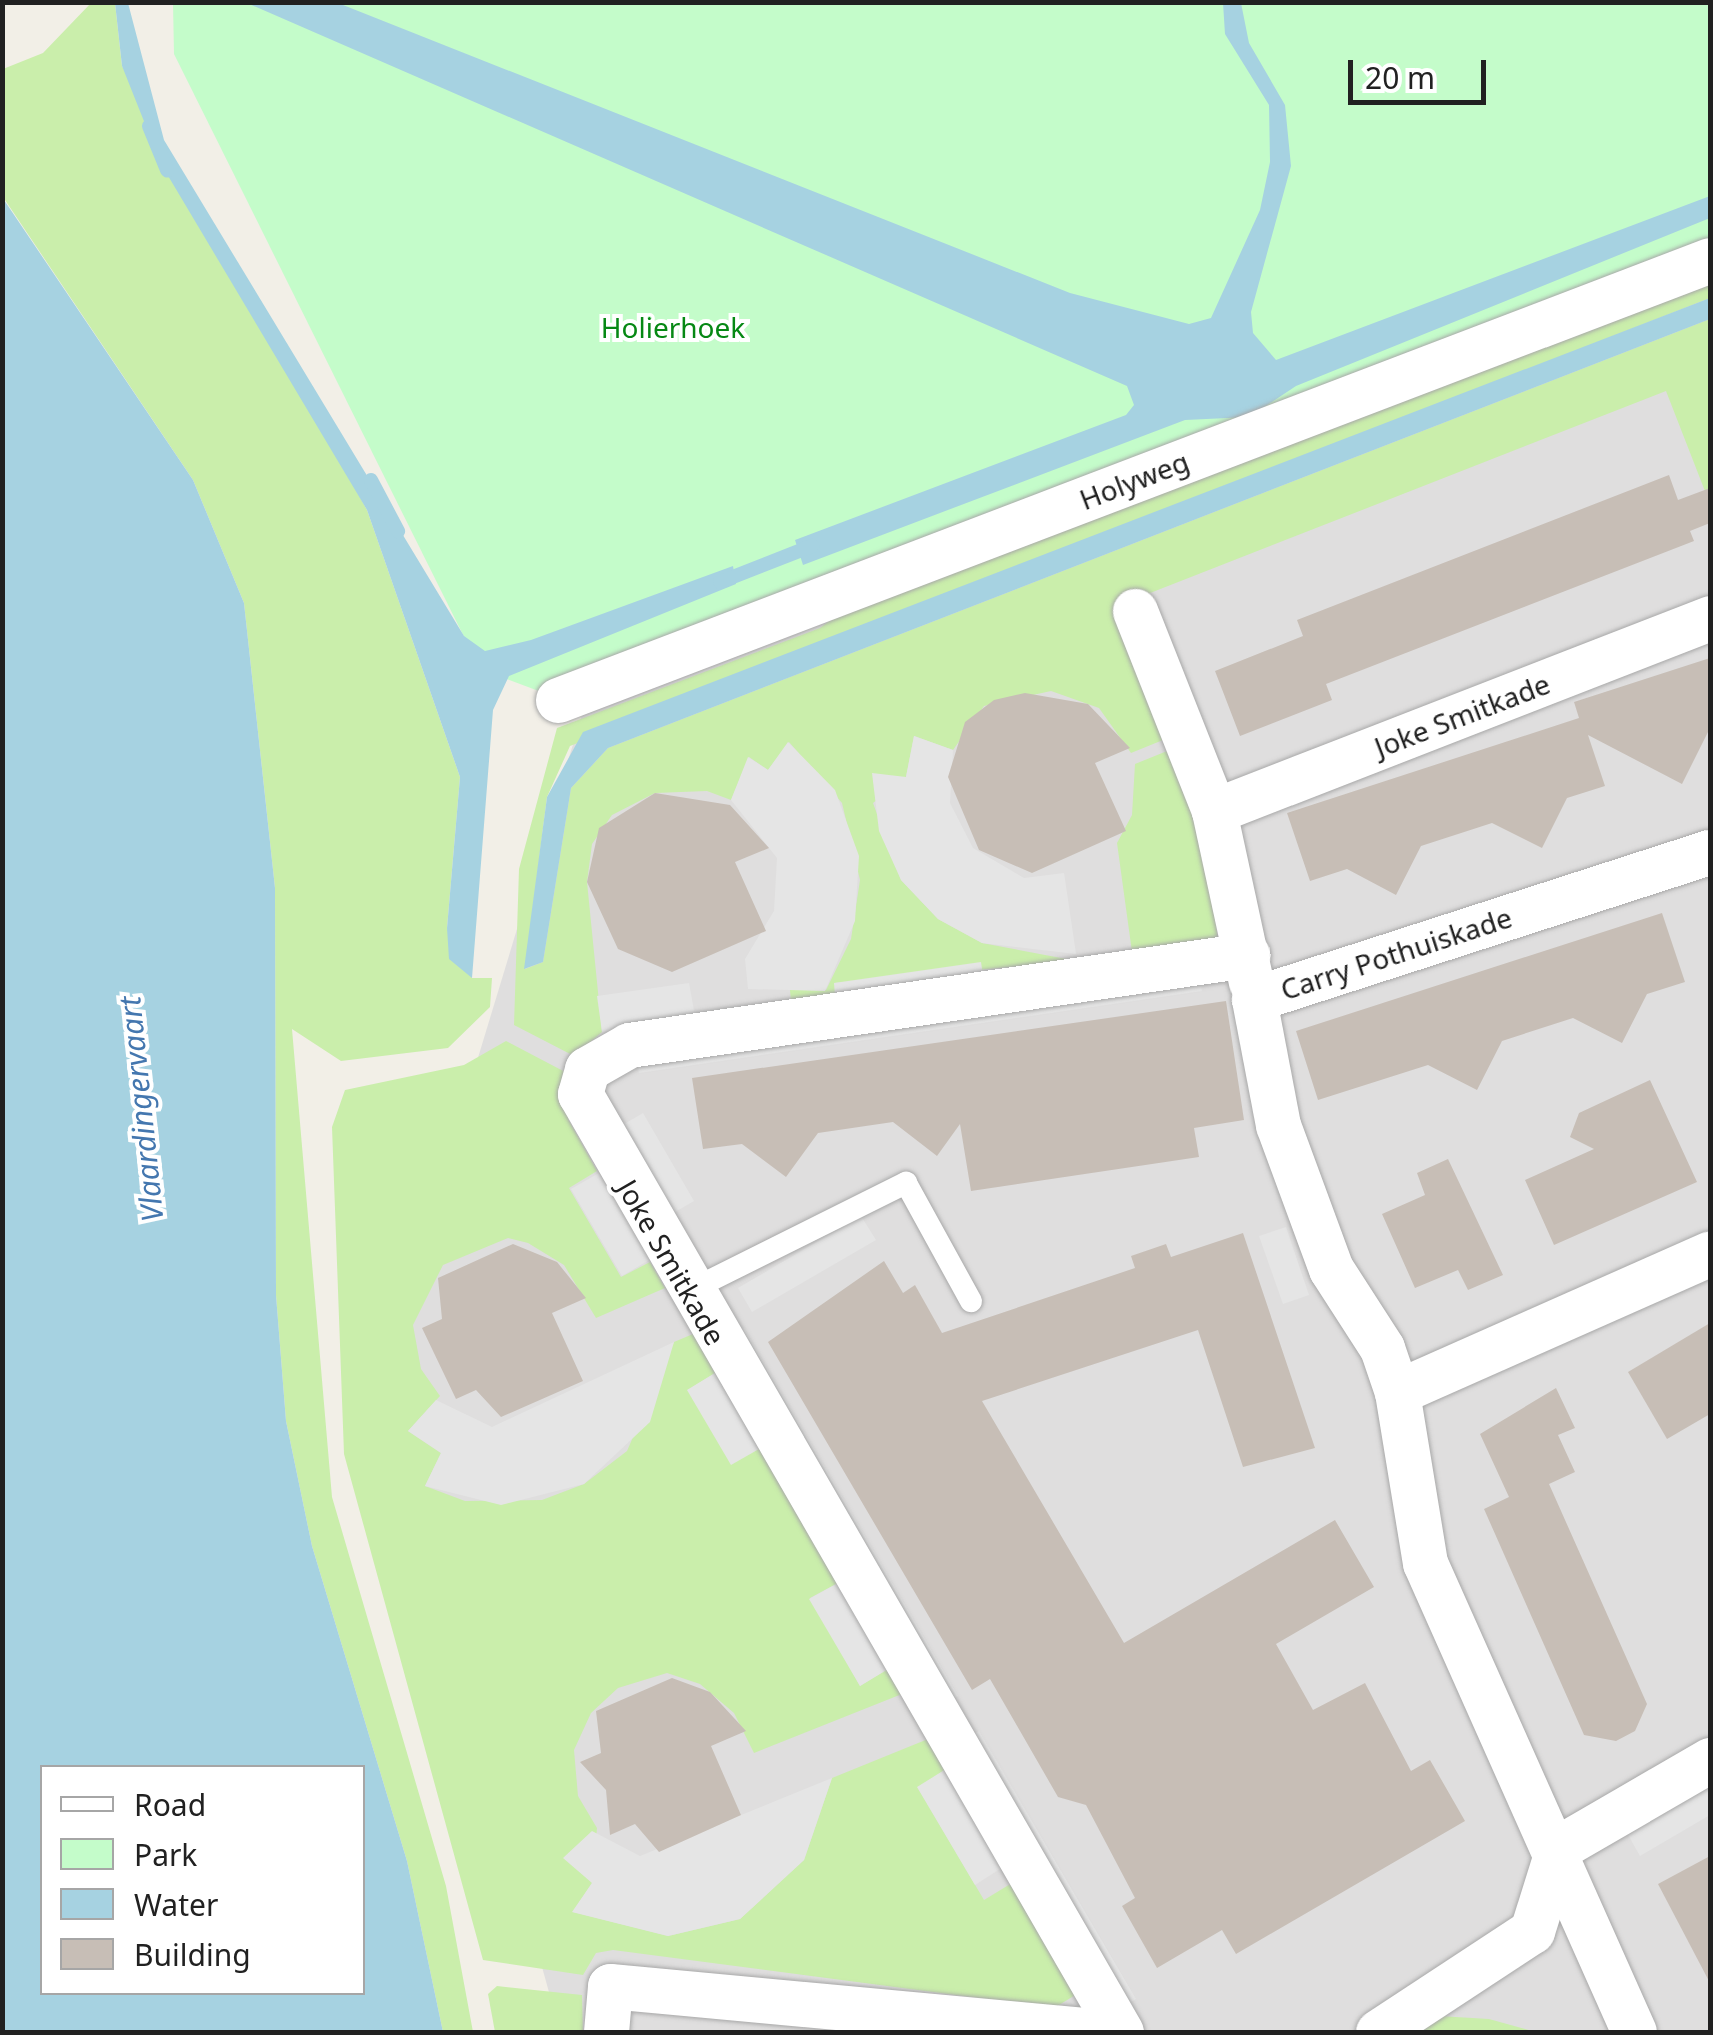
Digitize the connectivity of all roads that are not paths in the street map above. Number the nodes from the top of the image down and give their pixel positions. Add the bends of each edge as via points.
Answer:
1 (1710, 260) edge
2 (1135, 611) dead end
3 (1710, 618) edge
4 (558, 700) dead end
5 (1214, 811) junction
6 (1710, 852) edge
7 (1250, 977) junction
8 (1710, 1253) edge
9 (694, 1299) junction
10 (971, 1301) dead end
11 (1397, 1392) junction
12 (1710, 1760) edge
13 (1558, 1848) junction
14 (606, 2032) edge
15 (1105, 2032) edge
16 (1121, 2032) edge
17 (1378, 2032) edge
18 (1634, 2032) edge

1 - 4 street, Holyweg
2 - 5 street
3 - 5 street, Joke Smitkade
5 - 7 street
6 - 7 street, Carry Pothuiskade
7 - 9 street, Joke Smitkade via 604,1052 587,1069 584,1110
7 - 11 street, Carry Pothuiskade via 1278,1125 1331,1269 1382,1348
8 - 11 street
9 - 10 lane via 704,1283 906,1183
9 - 16 street, Joke Smitkade
11 - 13 street, Carry Pothuiskade via 1425,1562
12 - 13 street
13 - 17 street via 1532,1931
13 - 18 street, Carry Pothuiskade
14 - 15 street via 610,1986

